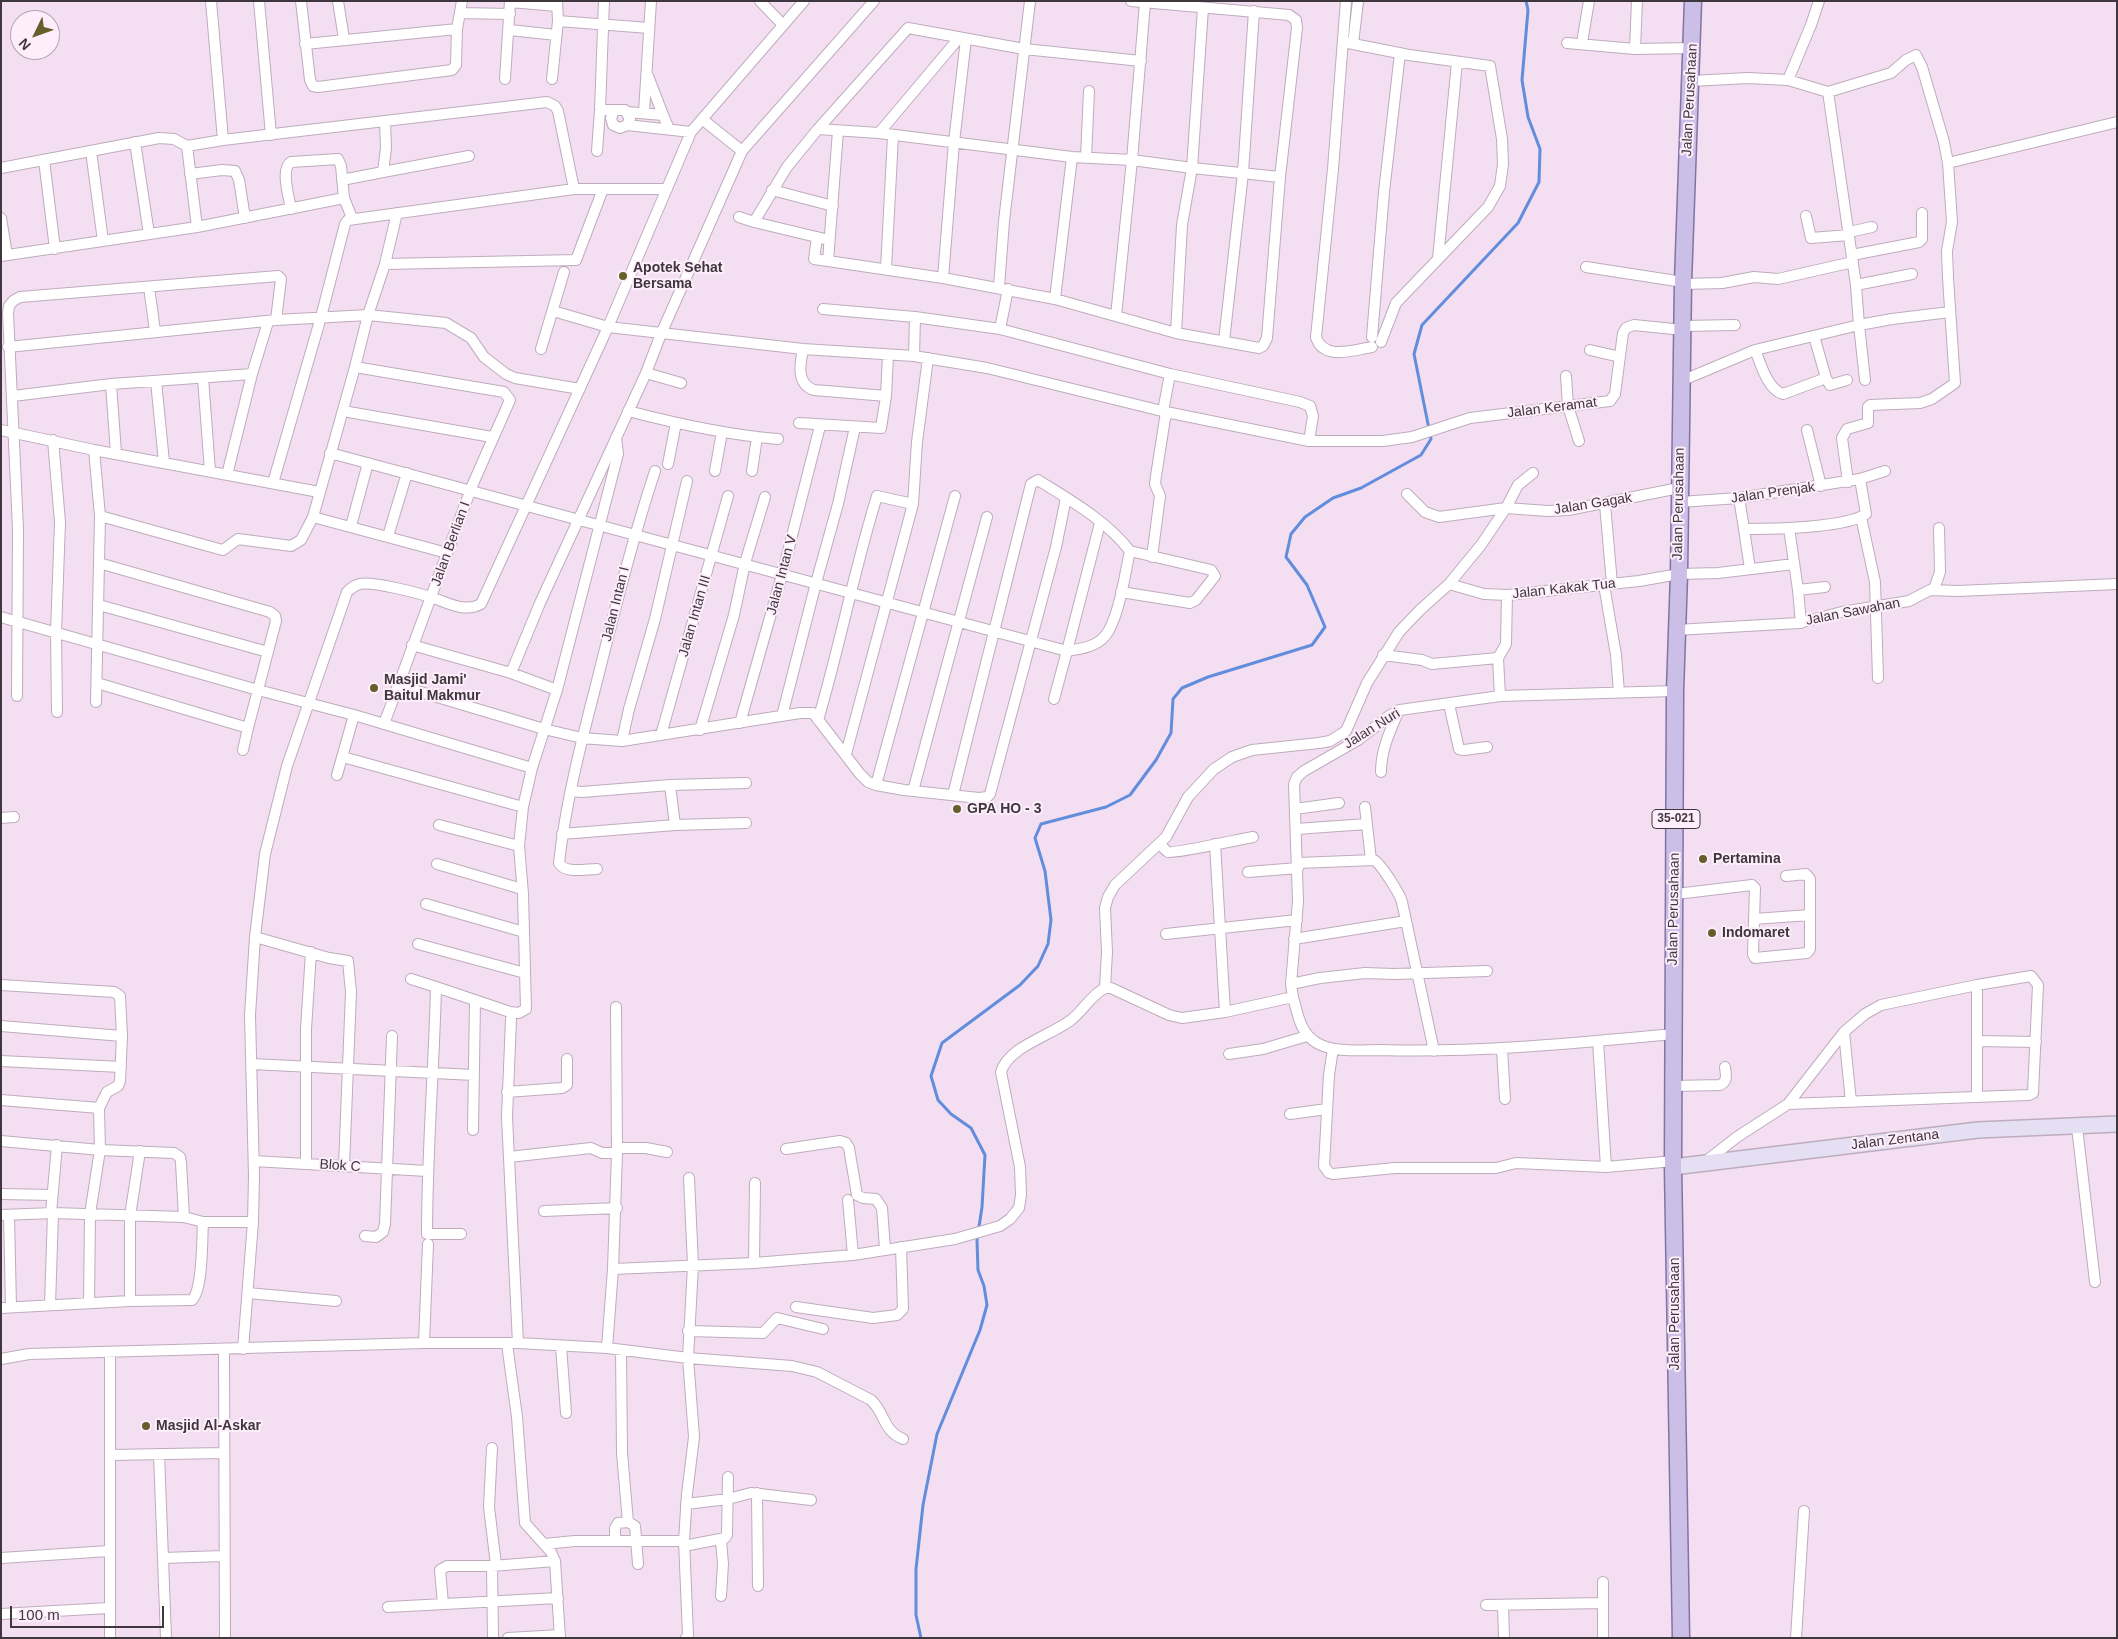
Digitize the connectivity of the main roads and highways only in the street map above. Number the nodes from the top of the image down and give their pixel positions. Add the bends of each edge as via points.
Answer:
1 (1693, 1) edge
2 (1681, 1638) edge

1 - 2 main road, Jalan Perusahaan / 35-021 via 1687,121 1675,691 1673,1164

